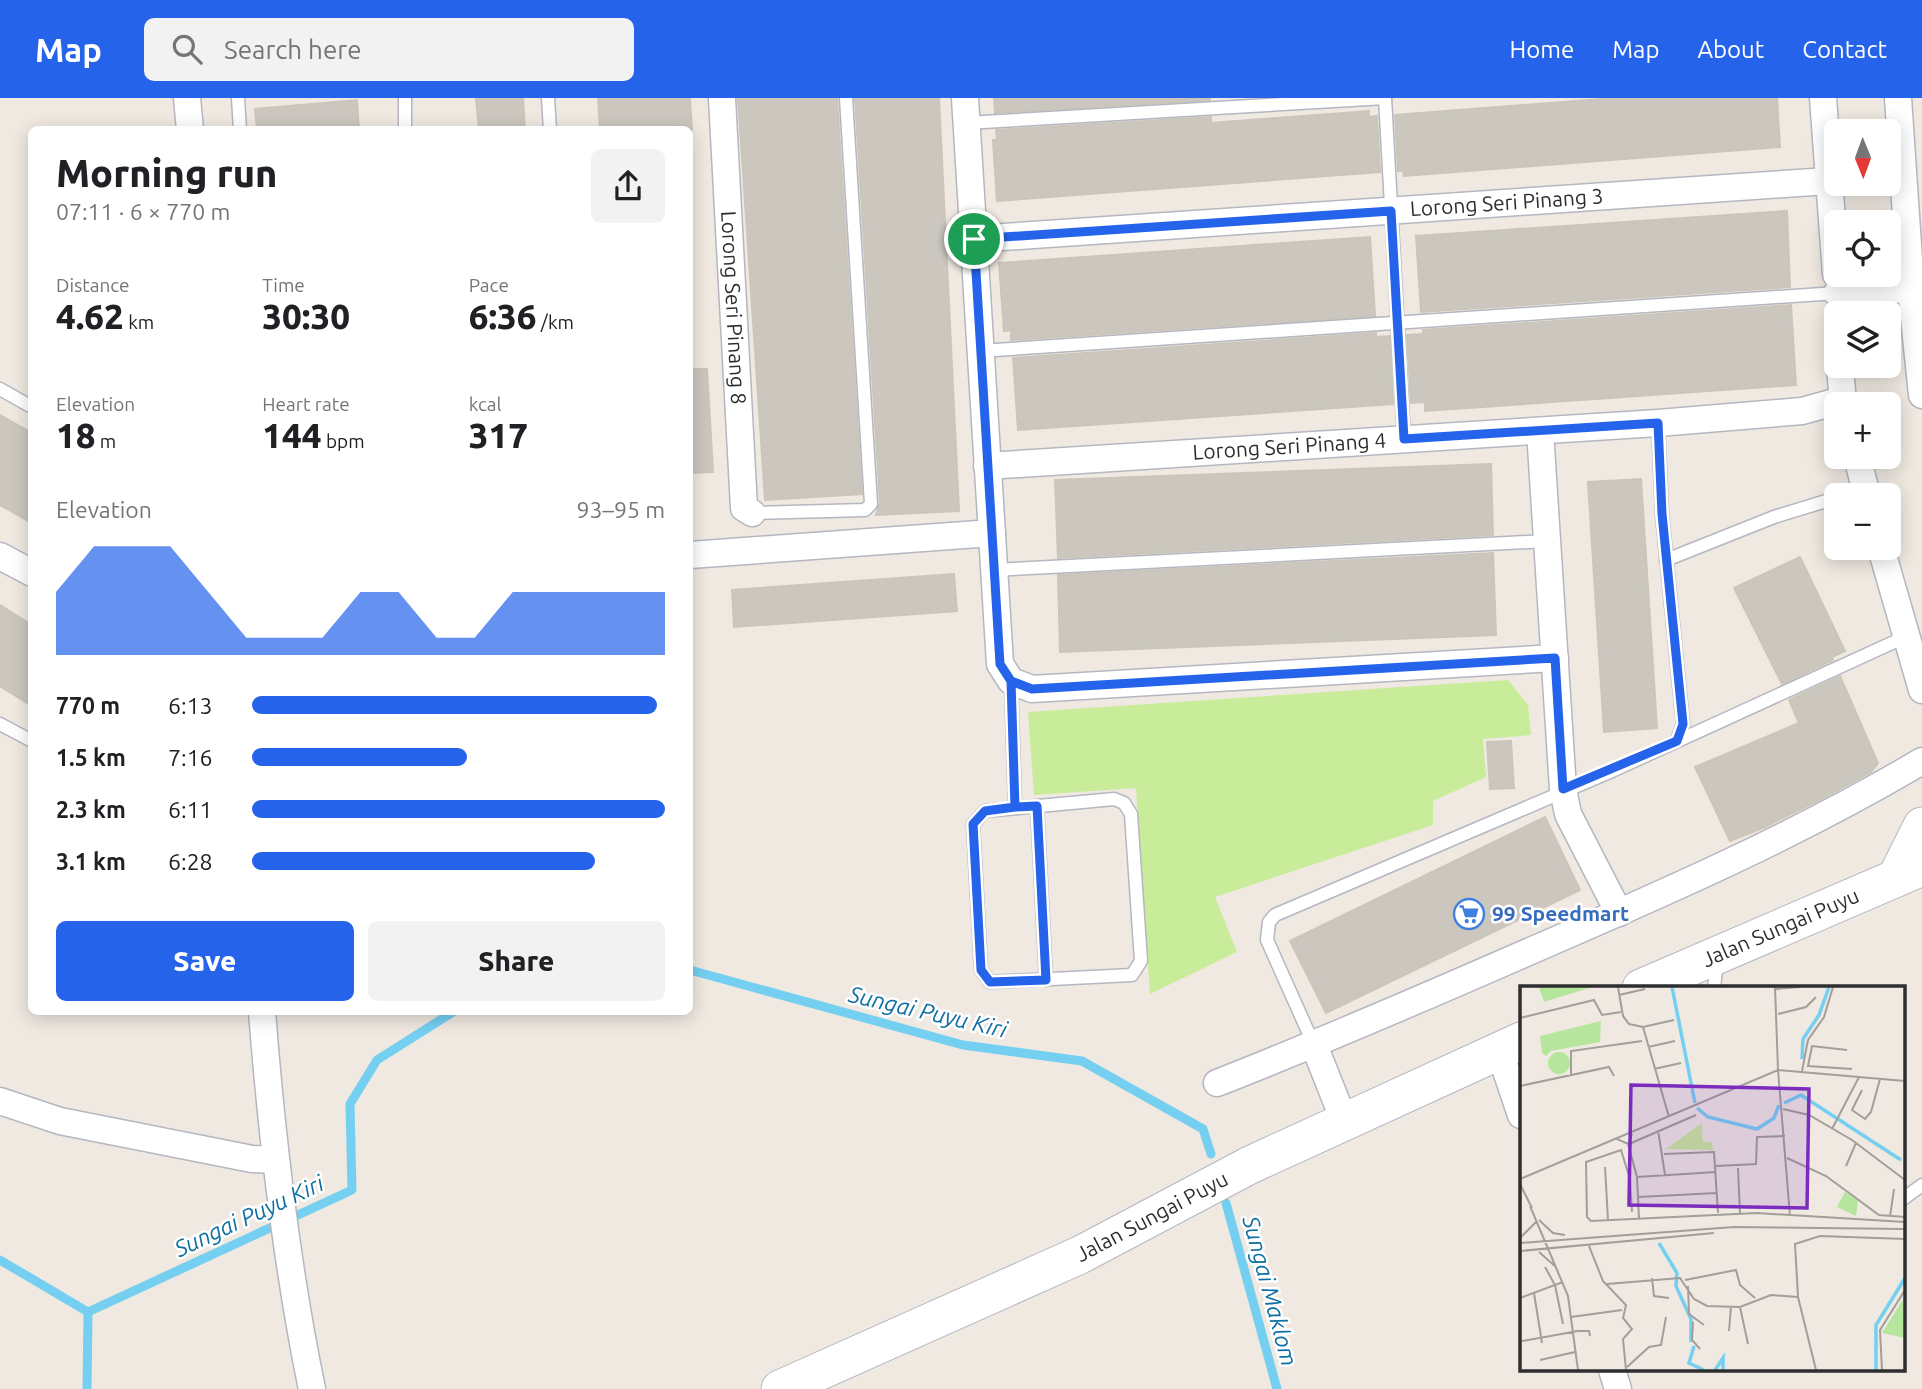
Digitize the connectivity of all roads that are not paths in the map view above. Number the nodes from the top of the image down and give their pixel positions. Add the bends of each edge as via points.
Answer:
1 (187, 98) edge
2 (238, 98) edge
3 (405, 98) edge
4 (548, 98) edge
5 (722, 98) edge
6 (846, 98) edge
7 (1385, 98) edge
8 (1823, 98) edge
9 (1898, 98) edge
10 (966, 110) edge
11 (1824, 119) edge
12 (190, 126) edge
13 (240, 126) edge
14 (405, 126) edge
15 (550, 126) edge
16 (1824, 181) edge
17 (1829, 196) edge
18 (1391, 211) junction
19 (974, 239) junction
20 (1837, 289) edge
21 (1911, 289) junction
22 (1396, 325) junction
23 (979, 351) junction
24 (1920, 362) edge
25 (0, 389) edge
26 (1922, 395) edge
27 (28, 405) edge
28 (1824, 406) edge
29 (1658, 423) junction
30 (1540, 431) junction
31 (1404, 439) junction
32 (987, 466) junction
33 (1824, 502) edge
34 (752, 513) joint
35 (992, 533) junction
36 (1546, 541) junction
37 (693, 555) edge
38 (0, 556) edge
39 (1666, 560) junction
40 (1884, 560) edge
41 (994, 570) junction
42 (28, 571) edge
43 (1905, 637) junction
44 (1555, 658) junction
45 (1011, 681) junction
46 (1922, 690) edge
47 (0, 724) edge
48 (28, 739) edge
49 (1677, 741) junction
50 (1922, 761) edge
51 (1563, 789) junction
52 (1037, 806) junction
53 (1015, 807) junction
54 (1922, 826) edge
55 (1914, 874) edge
56 (1619, 913) junction
57 (1716, 971) edge
58 (1046, 980) junction
59 (1650, 986) edge
60 (262, 1015) edge
61 (1314, 1045) junction
62 (1510, 1045) edge
63 (1217, 1083) dead end
64 (0, 1101) edge
65 (1520, 1109) edge
66 (1345, 1123) junction
67 (275, 1169) junction
68 (1922, 1185) edge
69 (1904, 1198) edge
70 (1613, 1372) edge
71 (312, 1389) edge
72 (780, 1389) edge
73 (1618, 1389) edge

1 - 12 street
2 - 13 lane
3 - 14 lane
4 - 15 lane
5 - 34 street, Lorong Seri Pinang 8 via 744,508
6 - 34 lane via 871,504 865,510
7 - 10 lane
7 - 18 lane
8 - 11 street
9 - 21 street
10 - 19 street
16 - 18 street, Lorong Seri Pinang 3
17 - 20 street
18 - 19 street, Lorong Seri Pinang 3
18 - 22 lane
19 - 23 street
20 - 21 street
20 - 22 lane
21 - 24 street
22 - 23 lane
22 - 31 lane
23 - 32 street
24 - 26 street
25 - 27 lane
28 - 29 street, Lorong Seri Pinang 4
29 - 30 street, Lorong Seri Pinang 4
29 - 39 lane
30 - 31 street, Lorong Seri Pinang 4
30 - 36 street
31 - 32 street, Lorong Seri Pinang 4
32 - 35 street
33 - 39 lane
35 - 37 street
35 - 41 street
36 - 41 lane
36 - 44 street
38 - 42 street
39 - 49 lane via 1683,724
40 - 43 street
41 - 45 street via 1000,664
43 - 46 street
43 - 49 lane
44 - 45 street via 1032,689
44 - 51 street
45 - 53 lane
47 - 48 lane
49 - 51 lane
50 - 56 street via 1869,794
51 - 56 street via 1568,814
51 - 61 lane via 1275,915 1269,922 1267,940
52 - 53 lane
52 - 58 lane
52 - 58 lane via 1114,799 1124,803 1131,814 1142,961 1132,975
53 - 58 lane via 985,811 973,824 981,970 990,982
54 - 55 main road
55 - 57 main road, Jalan Sungai Puyu
56 - 61 street
57 - 59 main road, Jalan Sungai Puyu
60 - 67 street
61 - 63 street
61 - 66 street
62 - 65 street
62 - 66 main road, Jalan Sungai Puyu
64 - 67 street via 60,1121 252,1159
66 - 72 main road, Jalan Sungai Puyu via 1250,1165 1080,1255
67 - 71 street
68 - 69 lane
70 - 73 street

